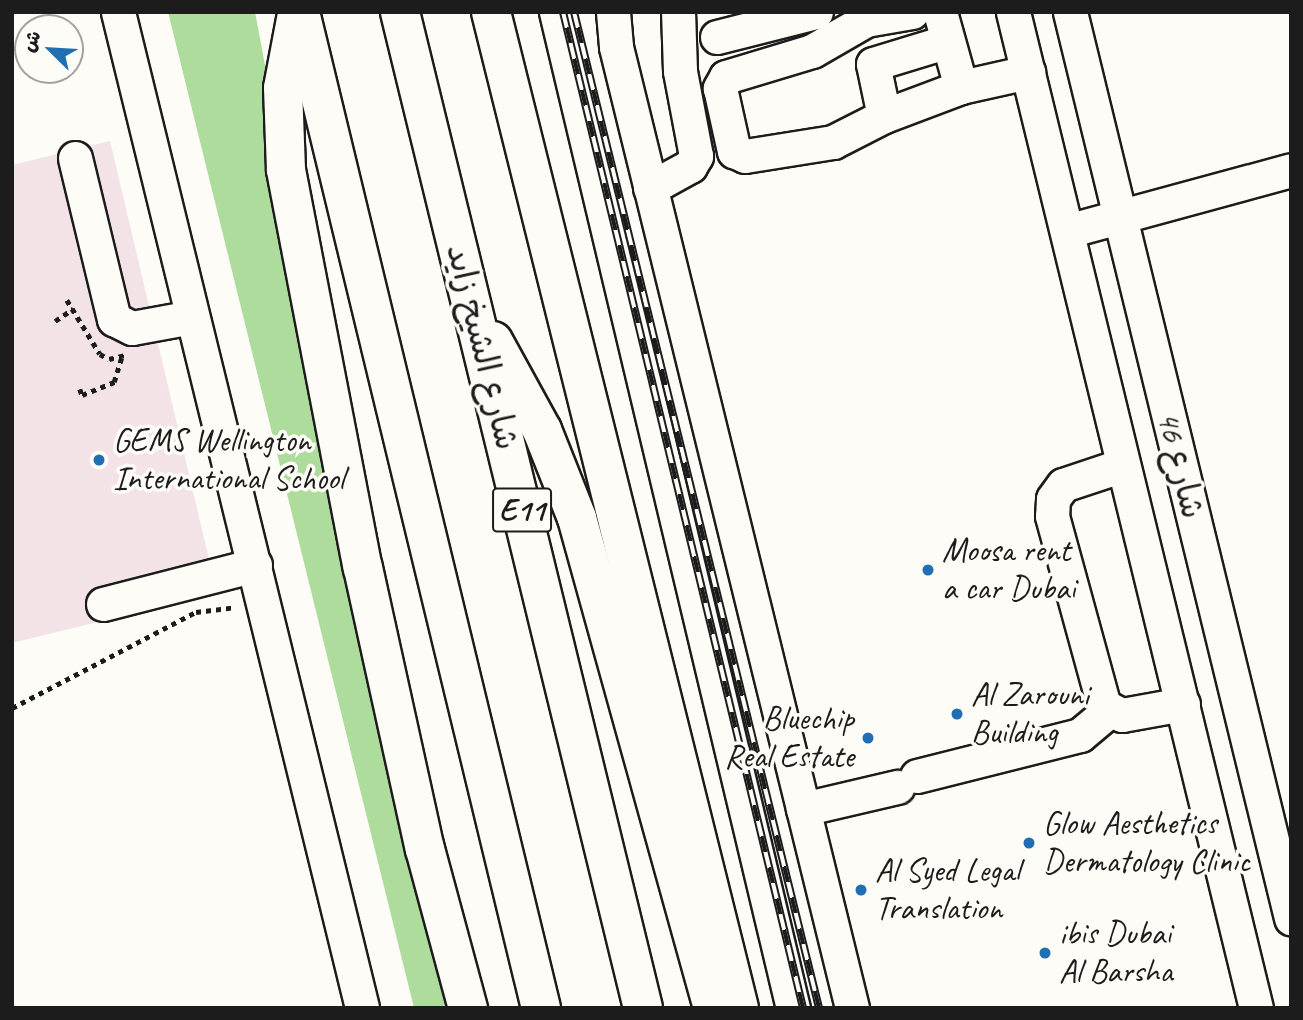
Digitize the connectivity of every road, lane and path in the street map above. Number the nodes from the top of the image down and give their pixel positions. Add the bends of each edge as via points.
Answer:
1 (118, 12) edge
2 (299, 12) edge
3 (400, 12) edge
4 (491, 12) edge
5 (556, 12) edge
6 (613, 12) edge
7 (678, 12) edge
8 (816, 12) edge
9 (912, 12) edge
10 (1013, 12) edge
11 (1070, 12) edge
12 (714, 25) edge
13 (944, 27) edge
14 (679, 54) junction
15 (1028, 72) junction
16 (961, 87) junction
17 (884, 116) junction
18 (75, 158) dead end
19 (1291, 170) edge
20 (649, 181) junction
21 (1120, 216) junction
22 (607, 226) junction
23 (1067, 231) junction
24 (668, 258) junction
25 (472, 307) junction
26 (73, 309) dead end
27 (192, 317) junction
28 (55, 321) dead end
29 (122, 356) dead end
30 (80, 389) dead end
31 (1123, 465) junction
32 (257, 571) junction
33 (745, 572) junction
34 (1207, 575) junction
35 (1153, 586) junction
36 (234, 607) dead end
37 (105, 609) dead end
38 (706, 631) junction
39 (1183, 705) junction
40 (12, 708) edge
41 (1109, 710) junction
42 (803, 809) junction
43 (1281, 834) edge
44 (425, 849) junction
45 (1291, 918) edge
46 (362, 1008) edge
47 (449, 1008) edge
48 (468, 1008) edge
49 (541, 1008) edge
50 (643, 1008) edge
51 (713, 1008) edge
52 (739, 1008) edge
53 (793, 1008) edge
54 (852, 1008) edge
55 (1256, 1008) edge

1 - 27 street
2 - 44 highway via 283,88 286,170 363,568
2 - 49 highway
3 - 25 highway, شارع الشيخ زايد / E11
4 - 52 highway
5 - 22 street
6 - 20 street via 615,47
7 - 14 street
8 - 12 street
9 - 17 street via 866,20 812,51 726,77 720,88 738,156 833,142
10 - 15 street
11 - 21 street, شارع 46
12 - 14 street
13 - 16 street
13 - 17 street via 873,64
14 - 20 street via 697,150 694,161 681,170
15 - 16 street
15 - 23 street
16 - 17 street
18 - 27 street via 114,319 132,328
19 - 21 street
20 - 24 street
21 - 23 street
21 - 34 street, شارع 46
22 - 24 street
22 - 38 street
23 - 31 street
24 - 33 street
25 - 50 highway, شارع الشيخ زايد / E11
25 - 51 highway via 542,430 578,517
26 - 28 path
27 - 32 street
29 - 30 path via 114,382 82,395
31 - 35 street
31 - 41 street via 1070,480 1057,491 1051,508 1098,693
32 - 37 street
32 - 46 street
33 - 38 street
33 - 42 street
34 - 35 street
34 - 43 street, شارع 46
35 - 39 street
36 - 40 path via 196,612
38 - 53 street
39 - 41 street via 1122,715
39 - 55 street
41 - 42 street via 1080,734
42 - 54 street
43 - 45 street, شارع 46
44 - 47 highway
44 - 48 highway

